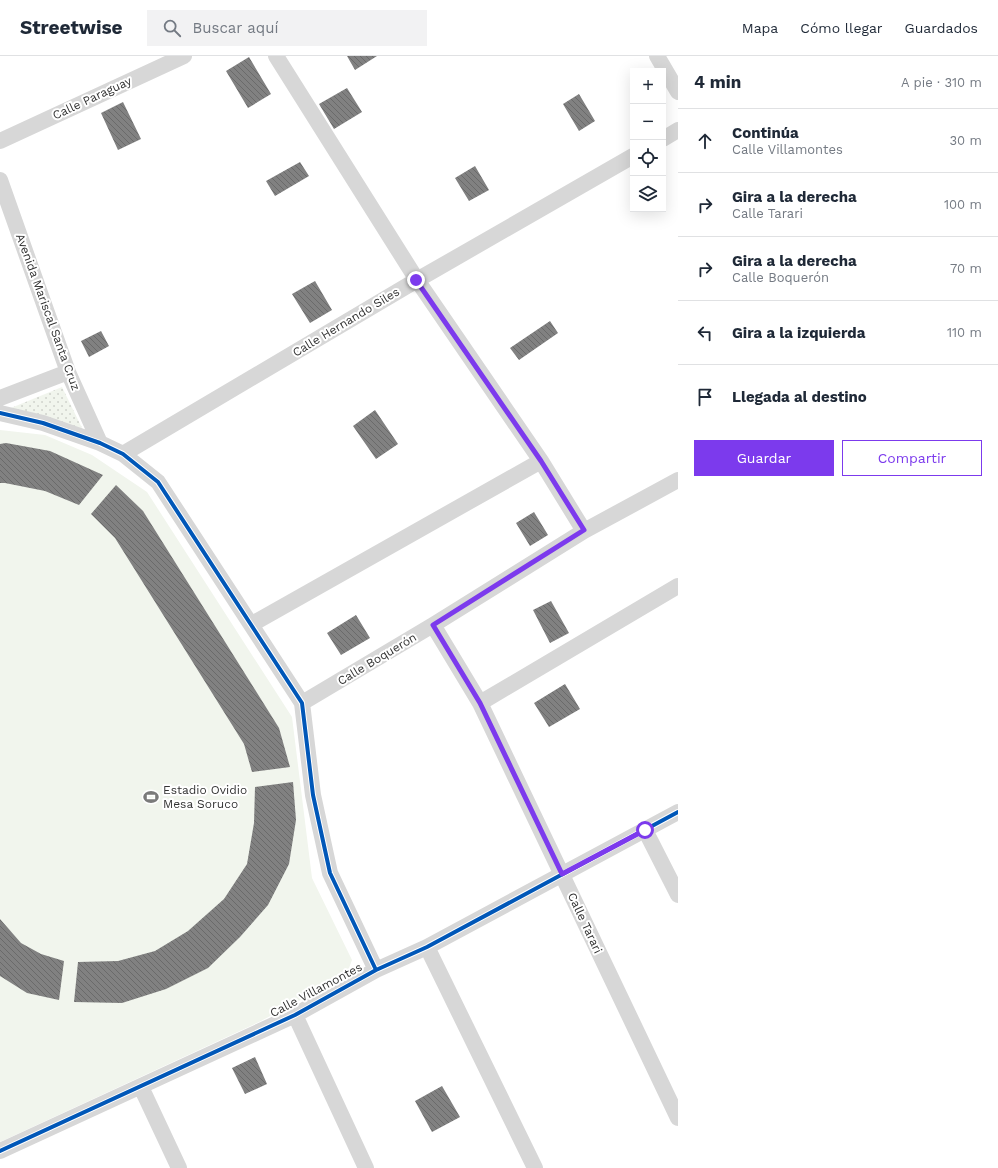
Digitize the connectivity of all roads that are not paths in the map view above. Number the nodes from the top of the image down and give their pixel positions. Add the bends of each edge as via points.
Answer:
1 (184, 56) edge
2 (276, 56) edge
3 (657, 56) edge
4 (678, 92) edge
5 (678, 130) edge
6 (666, 137) edge
7 (0, 141) edge
8 (630, 158) edge
9 (0, 180) edge
10 (416, 280) junction
11 (68, 372) junction
12 (0, 398) edge
13 (0, 413) edge
14 (100, 443) junction
15 (123, 454) junction
16 (541, 461) junction
17 (676, 485) edge
18 (584, 530) junction
19 (678, 586) edge
20 (252, 624) junction
21 (433, 625) junction
22 (302, 703) junction
23 (480, 703) junction
24 (678, 812) edge
25 (645, 830) junction
26 (562, 874) junction
27 (678, 895) edge
28 (427, 947) junction
29 (376, 970) junction
30 (295, 1015) junction
31 (141, 1087) junction
32 (678, 1118) edge
33 (0, 1151) edge
34 (179, 1168) edge
35 (366, 1168) edge
36 (535, 1168) edge

1 - 7 street, Calle Paraguay
2 - 10 street
3 - 4 street
5 - 6 street
8 - 10 street, Calle Hernando Siles
9 - 11 street, Avenida Mariscal Santa Cruz
10 - 15 street, Calle Hernando Siles
10 - 16 street
11 - 12 street
11 - 14 street, Avenida Mariscal Santa Cruz
13 - 14 street
14 - 15 street
15 - 20 street via 158,482
16 - 18 street
16 - 20 street
17 - 18 street, Calle Boquerón
18 - 21 street, Calle Boquerón
19 - 23 street
20 - 22 street
21 - 22 street, Calle Boquerón
21 - 23 street, Calle Tarari
22 - 29 street via 313,795 330,873
23 - 26 street, Calle Tarari
24 - 25 street, Calle Villamontes
25 - 26 street, Calle Villamontes
25 - 27 street
26 - 28 street, Calle Villamontes
26 - 32 street, Calle Tarari
28 - 29 street, Calle Villamontes
28 - 36 street
29 - 30 street, Calle Villamontes
30 - 31 street, Calle Villamontes
30 - 35 street
31 - 33 street, Calle Villamontes
31 - 34 street

